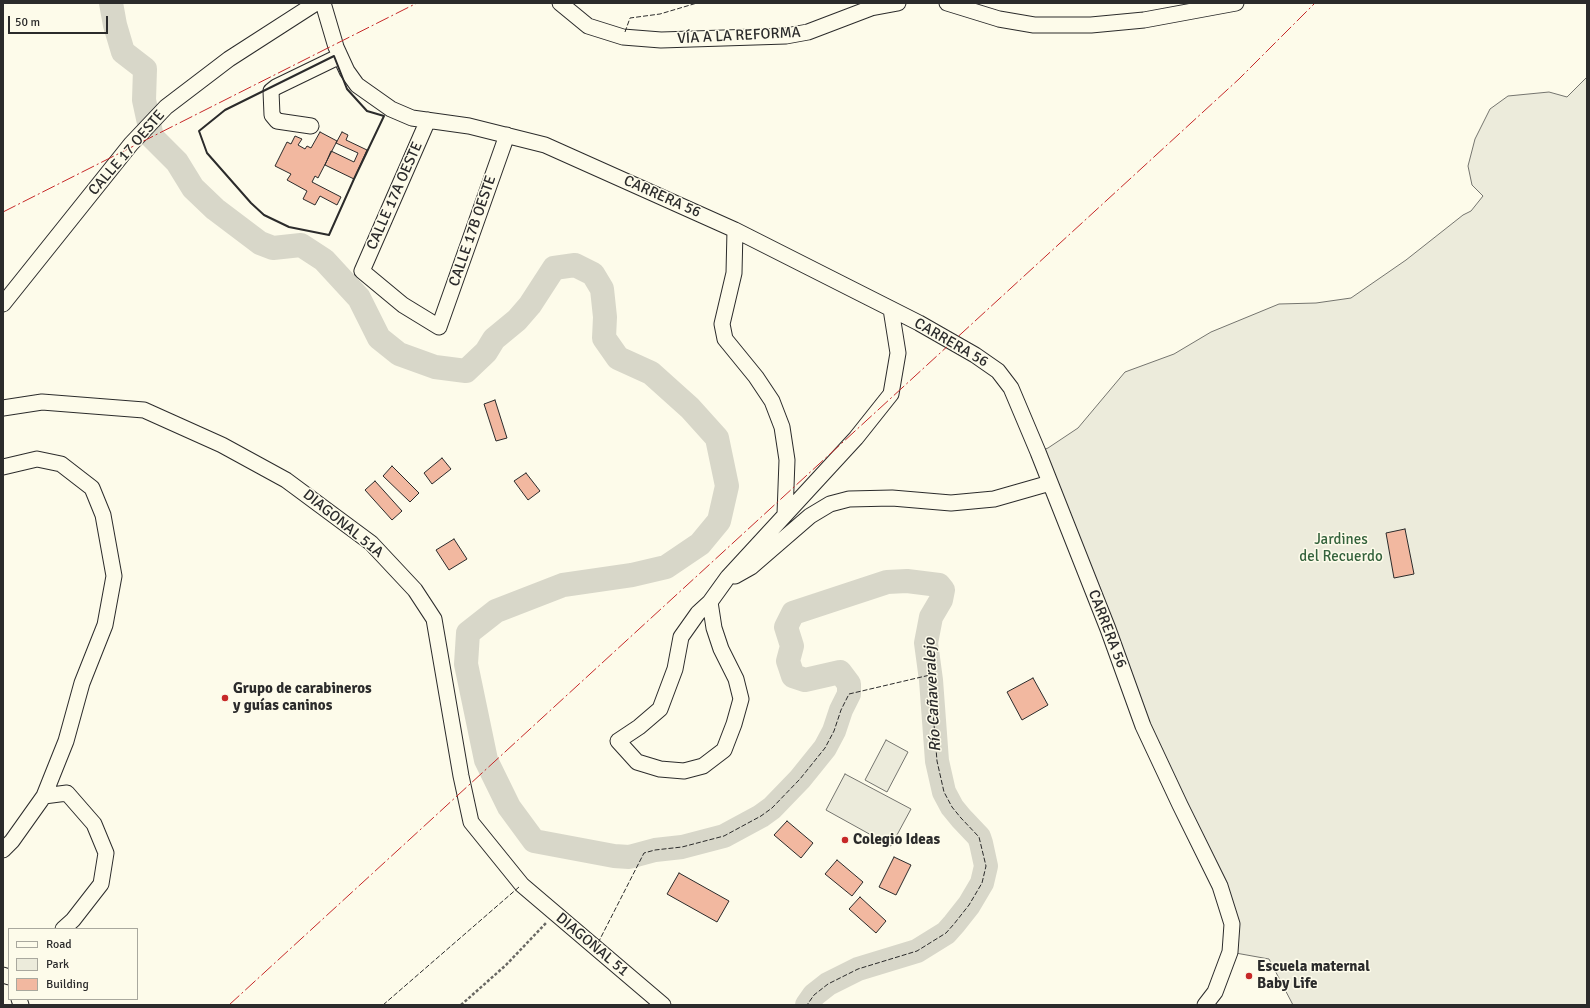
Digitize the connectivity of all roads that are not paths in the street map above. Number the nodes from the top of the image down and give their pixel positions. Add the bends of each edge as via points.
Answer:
1 (316, 3) edge
2 (323, 3) edge
3 (560, 3) edge
4 (898, 3) edge
5 (947, 3) edge
6 (1236, 3) edge
7 (338, 52) junction
8 (428, 120) junction
9 (311, 126) dead end
10 (507, 135) junction
11 (735, 230) junction
12 (3, 304) edge
13 (891, 309) junction
14 (439, 327) joint
15 (3, 408) edge
16 (3, 467) edge
17 (1050, 483) junction
18 (785, 514) junction
19 (728, 577) junction
20 (710, 602) junction
21 (44, 796) junction
22 (3, 850) edge
23 (522, 885) joint
24 (64, 928) edge
25 (663, 1005) edge
26 (1205, 1005) edge

1 - 12 street, CALLE 17 OESTE via 229,59 166,107 131,144
2 - 7 street, CARRERA 56
3 - 4 street, VÍA A LA REFORMA via 588,26 623,37 661,40 786,36 808,32 871,8
5 - 6 street via 1000,19 1034,25 1091,25 1144,20
7 - 8 street, CARRERA 56 via 357,85 391,109 412,118
7 - 9 street via 271,91 272,115 277,121
8 - 10 street, CARRERA 56
8 - 14 street, CALLE 17A OESTE via 362,271 403,305
10 - 11 street, CARRERA 56 via 545,145
10 - 14 street, CALLE 17B OESTE
11 - 13 street, CARRERA 56
11 - 18 street via 734,273 722,324 725,339 772,401 782,427 787,460
13 - 17 street, CARRERA 56 via 975,355 998,371 1011,388
13 - 18 street via 898,353 890,394 856,438
15 - 23 street, DIAGONAL 51A via 42,402 144,410 222,445 286,480 371,543 415,590 434,619 471,822
16 - 21 street via 37,459 62,464 92,488 103,514 114,576 105,624 82,683 66,742
17 - 19 street via 987,499 951,502 892,498 849,500 830,504 810,516 750,567 736,576
17 - 26 street, CARRERA 56 via 1108,628 1143,726 1220,886 1232,924 1230,952 1215,992
18 - 19 street
19 - 20 street
20 - 20 street via 698,613 681,638 675,669 660,709 618,741 637,762 660,769 684,771 703,766 724,750 741,699 736,679 714,628
21 - 22 street
21 - 24 street via 67,793 94,824 106,853 101,884
23 - 25 street, DIAGONAL 51

